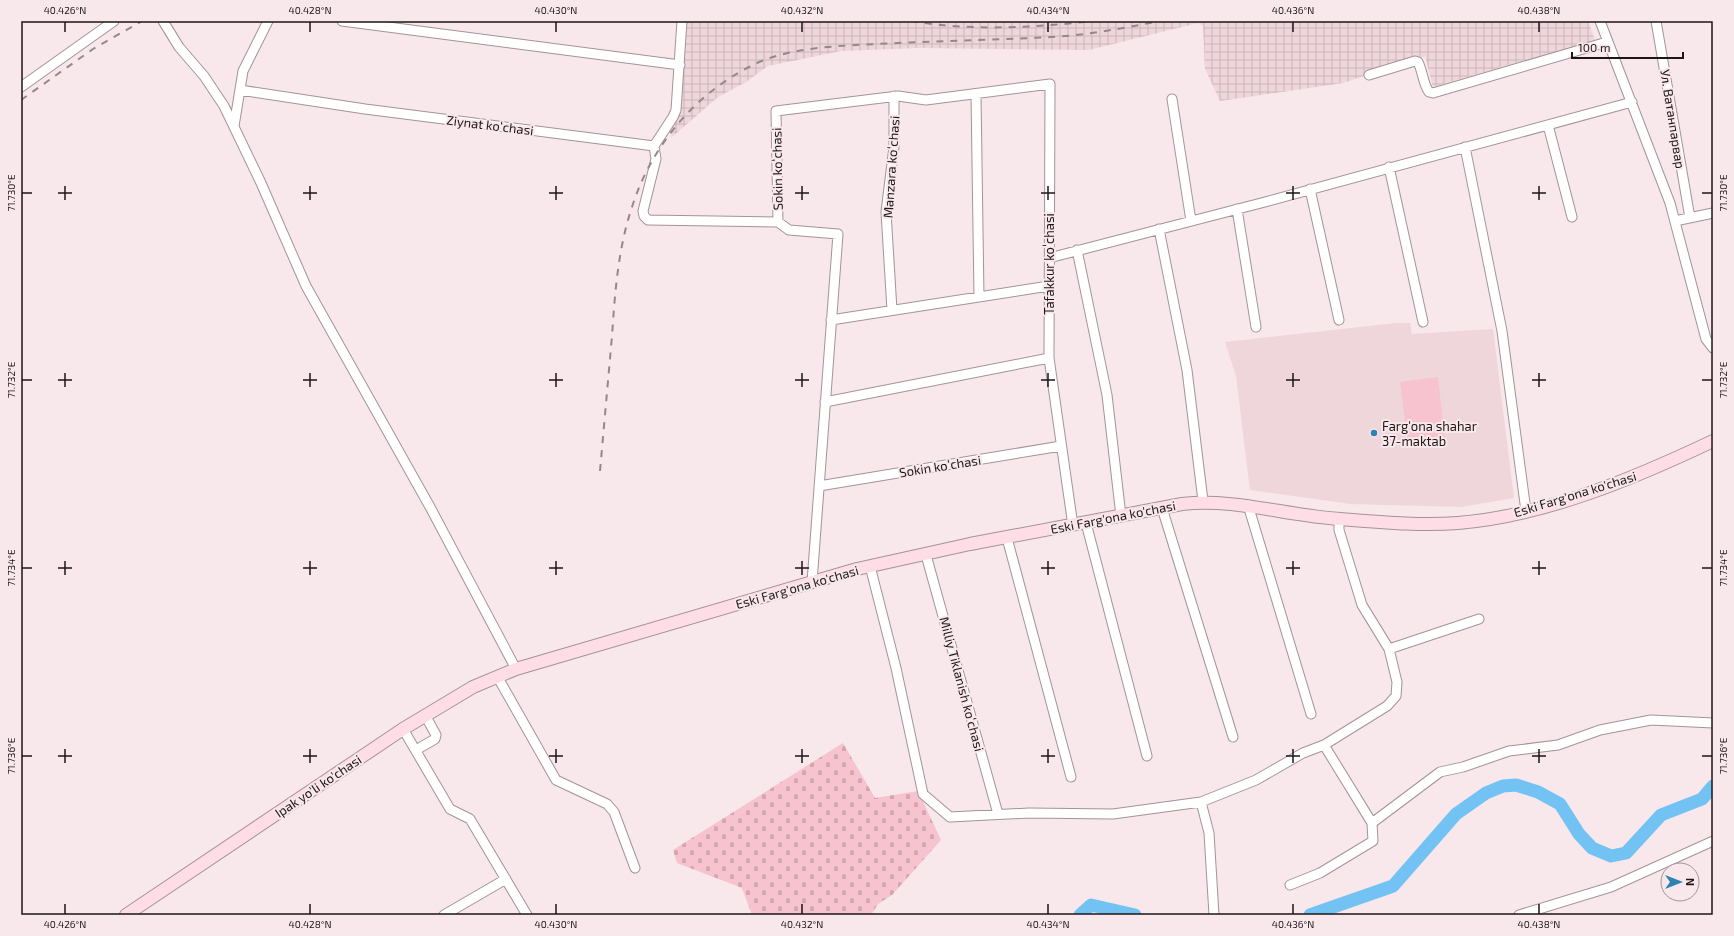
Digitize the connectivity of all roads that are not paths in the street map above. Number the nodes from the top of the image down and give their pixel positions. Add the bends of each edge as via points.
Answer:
1 (114, 21) edge
2 (163, 21) edge
3 (268, 21) edge
4 (342, 21) edge
5 (682, 21) edge
6 (1600, 21) edge
7 (1656, 21) edge
8 (1607, 42) junction
9 (680, 65) junction
10 (1369, 75) dead end
11 (21, 87) edge
12 (240, 90) junction
13 (976, 94) junction
14 (894, 96) junction
15 (1172, 99) dead end
16 (1632, 102) junction
17 (1548, 124) junction
18 (234, 126) junction
19 (654, 146) junction
20 (1465, 147) junction
21 (1389, 167) junction
22 (1310, 190) junction
23 (1237, 209) junction
24 (1713, 213) edge
25 (1572, 217) dead end
26 (1690, 218) junction
27 (1191, 221) junction
28 (1675, 221) junction
29 (778, 222) junction
30 (1159, 229) junction
31 (1077, 250) junction
32 (1049, 258) junction
33 (1049, 286) junction
34 (979, 297) junction
35 (892, 310) junction
36 (832, 320) junction
37 (1339, 320) dead end
38 (1423, 322) dead end
39 (1256, 327) dead end
40 (1713, 348) edge
41 (1049, 358) junction
42 (825, 402) junction
43 (1713, 441) edge
44 (1061, 446) junction
45 (819, 486) junction
46 (1203, 501) junction
47 (1248, 505) junction
48 (1162, 508) junction
49 (1526, 511) junction
50 (1121, 516) junction
51 (1339, 519) junction
52 (1086, 523) junction
53 (1072, 526) junction
54 (1007, 538) junction
55 (926, 555) junction
56 (870, 566) junction
57 (812, 582) junction
58 (1479, 619) dead end
59 (1389, 649) junction
60 (516, 669) junction
61 (497, 676) junction
62 (1311, 714) dead end
63 (425, 715) junction
64 (1713, 723) edge
65 (403, 729) junction
66 (1233, 737) dead end
67 (1324, 745) junction
68 (416, 750) junction
69 (1147, 756) dead end
70 (1071, 778) dead end
71 (1201, 802) junction
72 (998, 814) junction
73 (1372, 823) junction
74 (1713, 841) edge
75 (635, 868) dead end
76 (506, 879) junction
77 (1290, 885) dead end
78 (126, 915) edge
79 (444, 915) edge
80 (527, 915) edge
81 (1214, 915) edge
82 (1519, 915) edge

1 - 11 street
2 - 18 street via 179,47 204,76
3 - 12 street via 244,71
4 - 9 street
5 - 9 street
6 - 8 street
7 - 26 street, Ул. Ватанпарвар
8 - 10 street via 1433,93 1426,88 1421,68 1415,61
8 - 16 street
9 - 19 street via 675,114
12 - 18 street
12 - 19 street, Ziynat koʻchasi via 365,109
13 - 14 street, Tafakkur koʻchasi via 926,100
13 - 32 street, Tafakkur koʻchasi via 1050,84
13 - 34 street
14 - 29 street, Sokin koʻchasi via 776,111
14 - 35 street, Manzara koʻchasi via 894,147 886,212
15 - 27 street
16 - 17 street
16 - 28 street
17 - 20 street
17 - 25 street
18 - 60 street via 306,286 430,507
19 - 29 street via 656,159 643,211 648,220
20 - 21 street
20 - 49 street via 1502,331
21 - 22 street
21 - 38 street
22 - 23 street
22 - 37 street
23 - 27 street
23 - 39 street
24 - 26 street
26 - 28 street
27 - 30 street
28 - 40 street via 1706,339
29 - 36 street, Sokin koʻchasi via 789,230 838,234
30 - 31 street
30 - 46 street via 1186,370
31 - 32 street
31 - 50 street via 1107,396
32 - 33 street, Tafakkur koʻchasi
33 - 34 street
33 - 41 street, Tafakkur koʻchasi
34 - 35 street
35 - 36 street
36 - 42 street, Sokin koʻchasi
41 - 42 street
41 - 44 street, Tafakkur koʻchasi
42 - 45 street, Sokin koʻchasi
43 - 49 main road, Eski Farg'ona ko'chasi via 1612,485
44 - 45 street, Sokin koʻchasi
44 - 53 street, Tafakkur koʻchasi
45 - 57 street, Sokin koʻchasi
46 - 47 main road, Eski Farg'ona ko'chasi
46 - 48 main road, Eski Farg'ona ko'chasi
47 - 51 main road, Eski Farg'ona ko'chasi
47 - 62 street
48 - 50 main road, Eski Farg'ona ko'chasi
48 - 66 street
49 - 51 main road, Eski Farg'ona ko'chasi via 1457,523
50 - 52 main road, Eski Farg'ona ko'chasi
51 - 59 street via 1339,530 1362,605
52 - 53 main road, Eski Farg'ona ko'chasi
52 - 69 street
53 - 54 main road, Eski Farg'ona ko'chasi
54 - 55 main road, Eski Farg'ona ko'chasi
54 - 70 street
55 - 56 main road, Eski Farg'ona ko'chasi
55 - 72 street, Milliy Tiklanish koʻchasi
56 - 57 main road, Eski Farg'ona ko'chasi
56 - 72 street via 896,668 923,794 950,817
57 - 60 main road, Eski Farg'ona ko'chasi
58 - 59 street
59 - 67 street via 1397,682 1396,696 1387,706
60 - 61 main road, Ipak yo'li ko'chasi
61 - 63 main road, Ipak yo'li ko'chasi
61 - 75 street via 556,780 607,804 614,812
63 - 65 main road, Ipak yo'li ko'chasi
63 - 68 street via 436,735 435,739
64 - 73 street via 1651,720 1600,730 1558,745 1509,751 1440,772
65 - 68 street
65 - 78 main road, Ipak yo'li ko'chasi
67 - 71 street via 1303,753 1256,780
67 - 73 street
68 - 76 street via 450,809 470,819
71 - 72 street via 1113,814
71 - 81 street via 1209,833
73 - 77 street via 1373,840 1320,873
74 - 82 street via 1611,887
76 - 79 street
76 - 80 street

